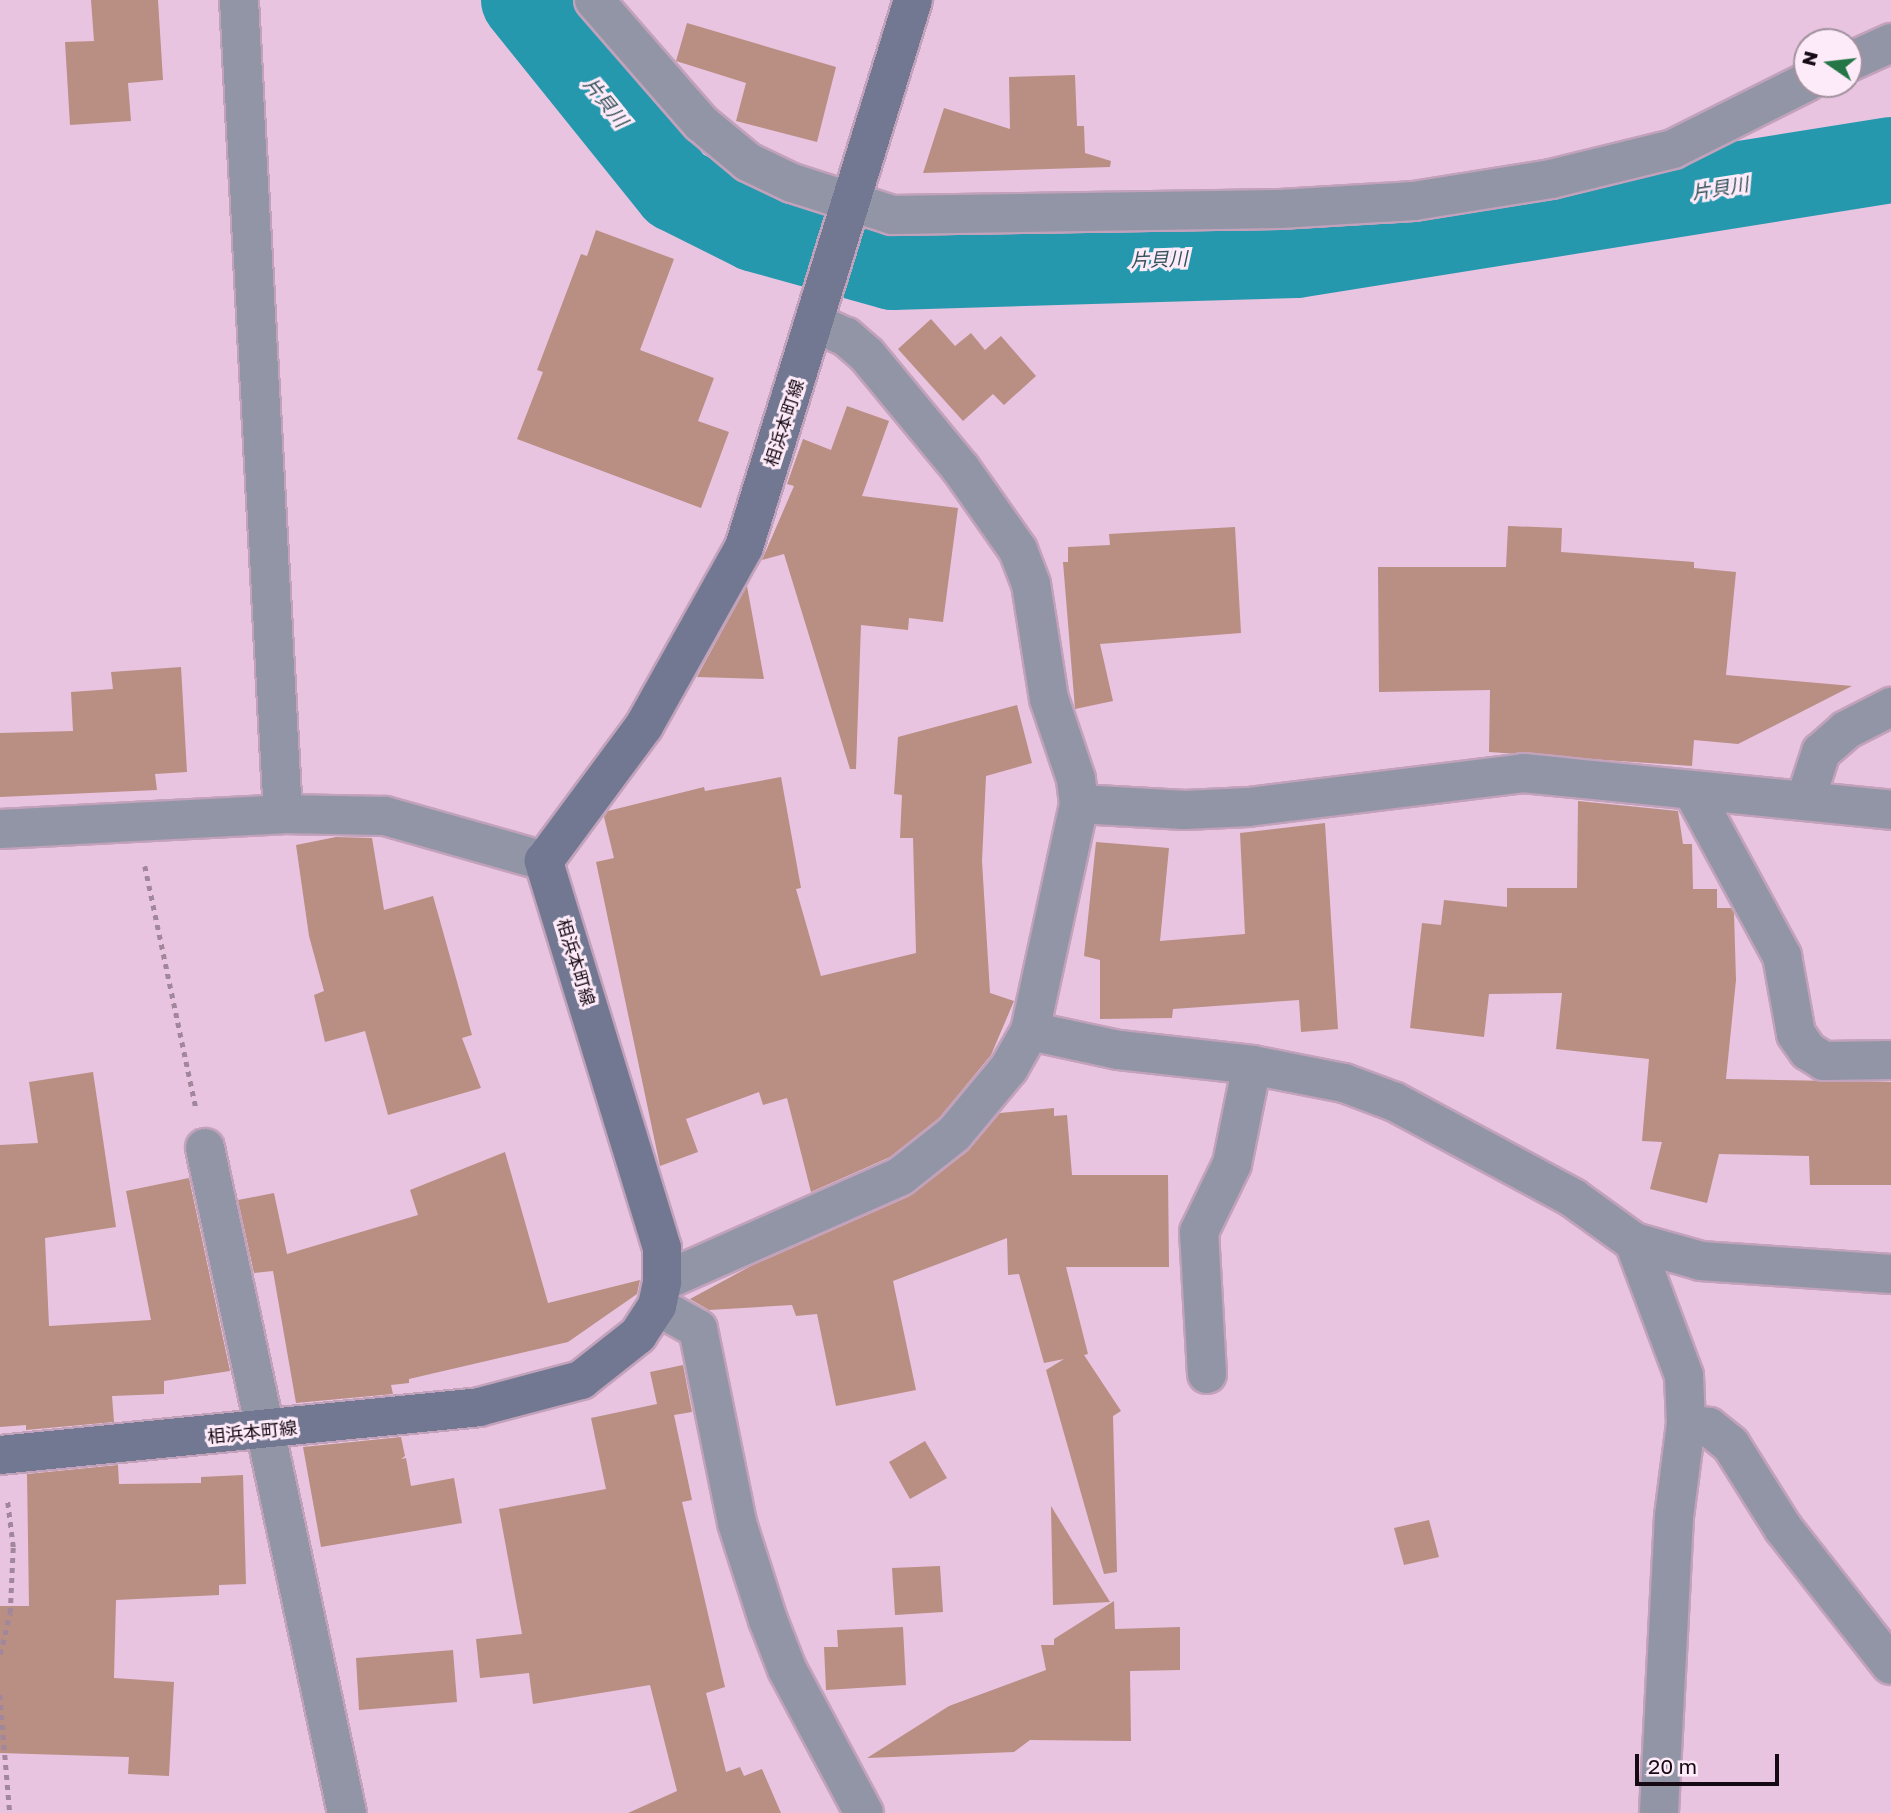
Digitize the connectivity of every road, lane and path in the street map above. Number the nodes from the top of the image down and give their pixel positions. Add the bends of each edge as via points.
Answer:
1 (239, 0) edge
2 (594, 0) edge
3 (912, 0) edge
4 (1891, 43) edge
5 (1863, 56) edge
6 (1793, 89) edge
7 (847, 209) junction
8 (815, 323) junction
9 (1891, 707) edge
10 (1693, 792) junction
11 (1805, 801) junction
12 (1079, 804) junction
13 (1891, 810) edge
14 (283, 814) junction
15 (136, 824) junction
16 (0, 829) edge
17 (544, 861) junction
18 (1030, 1031) junction
19 (1891, 1060) edge
20 (1252, 1065) junction
21 (205, 1149) joint
22 (1634, 1242) junction
23 (1891, 1274) edge
24 (659, 1294) junction
25 (1207, 1374) dead end
26 (1686, 1424) junction
27 (268, 1430) junction
28 (1, 1455) edge
29 (0, 1654) edge
30 (1891, 1665) edge
31 (0, 1695) edge
32 (10, 1813) edge
33 (346, 1813) edge
34 (864, 1813) edge
35 (1659, 1813) edge

1 - 14 street
2 - 7 street via 701,123 748,162
3 - 7 main road, 相浜本町線
4 - 5 street
6 - 7 street via 1673,149 1551,179 1414,201 1280,209 892,215
7 - 8 main road, 相浜本町線
8 - 12 street via 846,337 867,355 961,469 1018,550 1031,584 1049,699 1076,779
8 - 17 main road, 相浜本町線 via 744,547 644,726
9 - 11 street via 1846,730 1821,752
10 - 11 street
10 - 12 street via 1522,773 1248,807 1185,810
10 - 19 street via 1782,956 1796,1034 1808,1051 1824,1061
11 - 13 street
12 - 18 street
14 - 15 street
14 - 17 street via 384,816
15 - 16 street
15 - 21 path
17 - 24 main road, 相浜本町線 via 662,1248
18 - 20 street via 1119,1050
18 - 24 street via 1010,1068 954,1134 901,1176
20 - 22 street via 1344,1083 1395,1102 1573,1198
20 - 25 street via 1232,1164 1199,1232
21 - 27 street
22 - 23 street via 1701,1261
22 - 26 street via 1684,1376
24 - 27 main road, 相浜本町線 via 638,1335 581,1380 479,1407
24 - 34 street via 698,1329 737,1523 768,1620 787,1669
26 - 30 street via 1709,1427 1731,1445 1783,1528
26 - 35 street via 1674,1516
27 - 28 main road, 相浜本町線
27 - 33 street
28 - 29 path via 13,1547 10,1613
31 - 32 path

